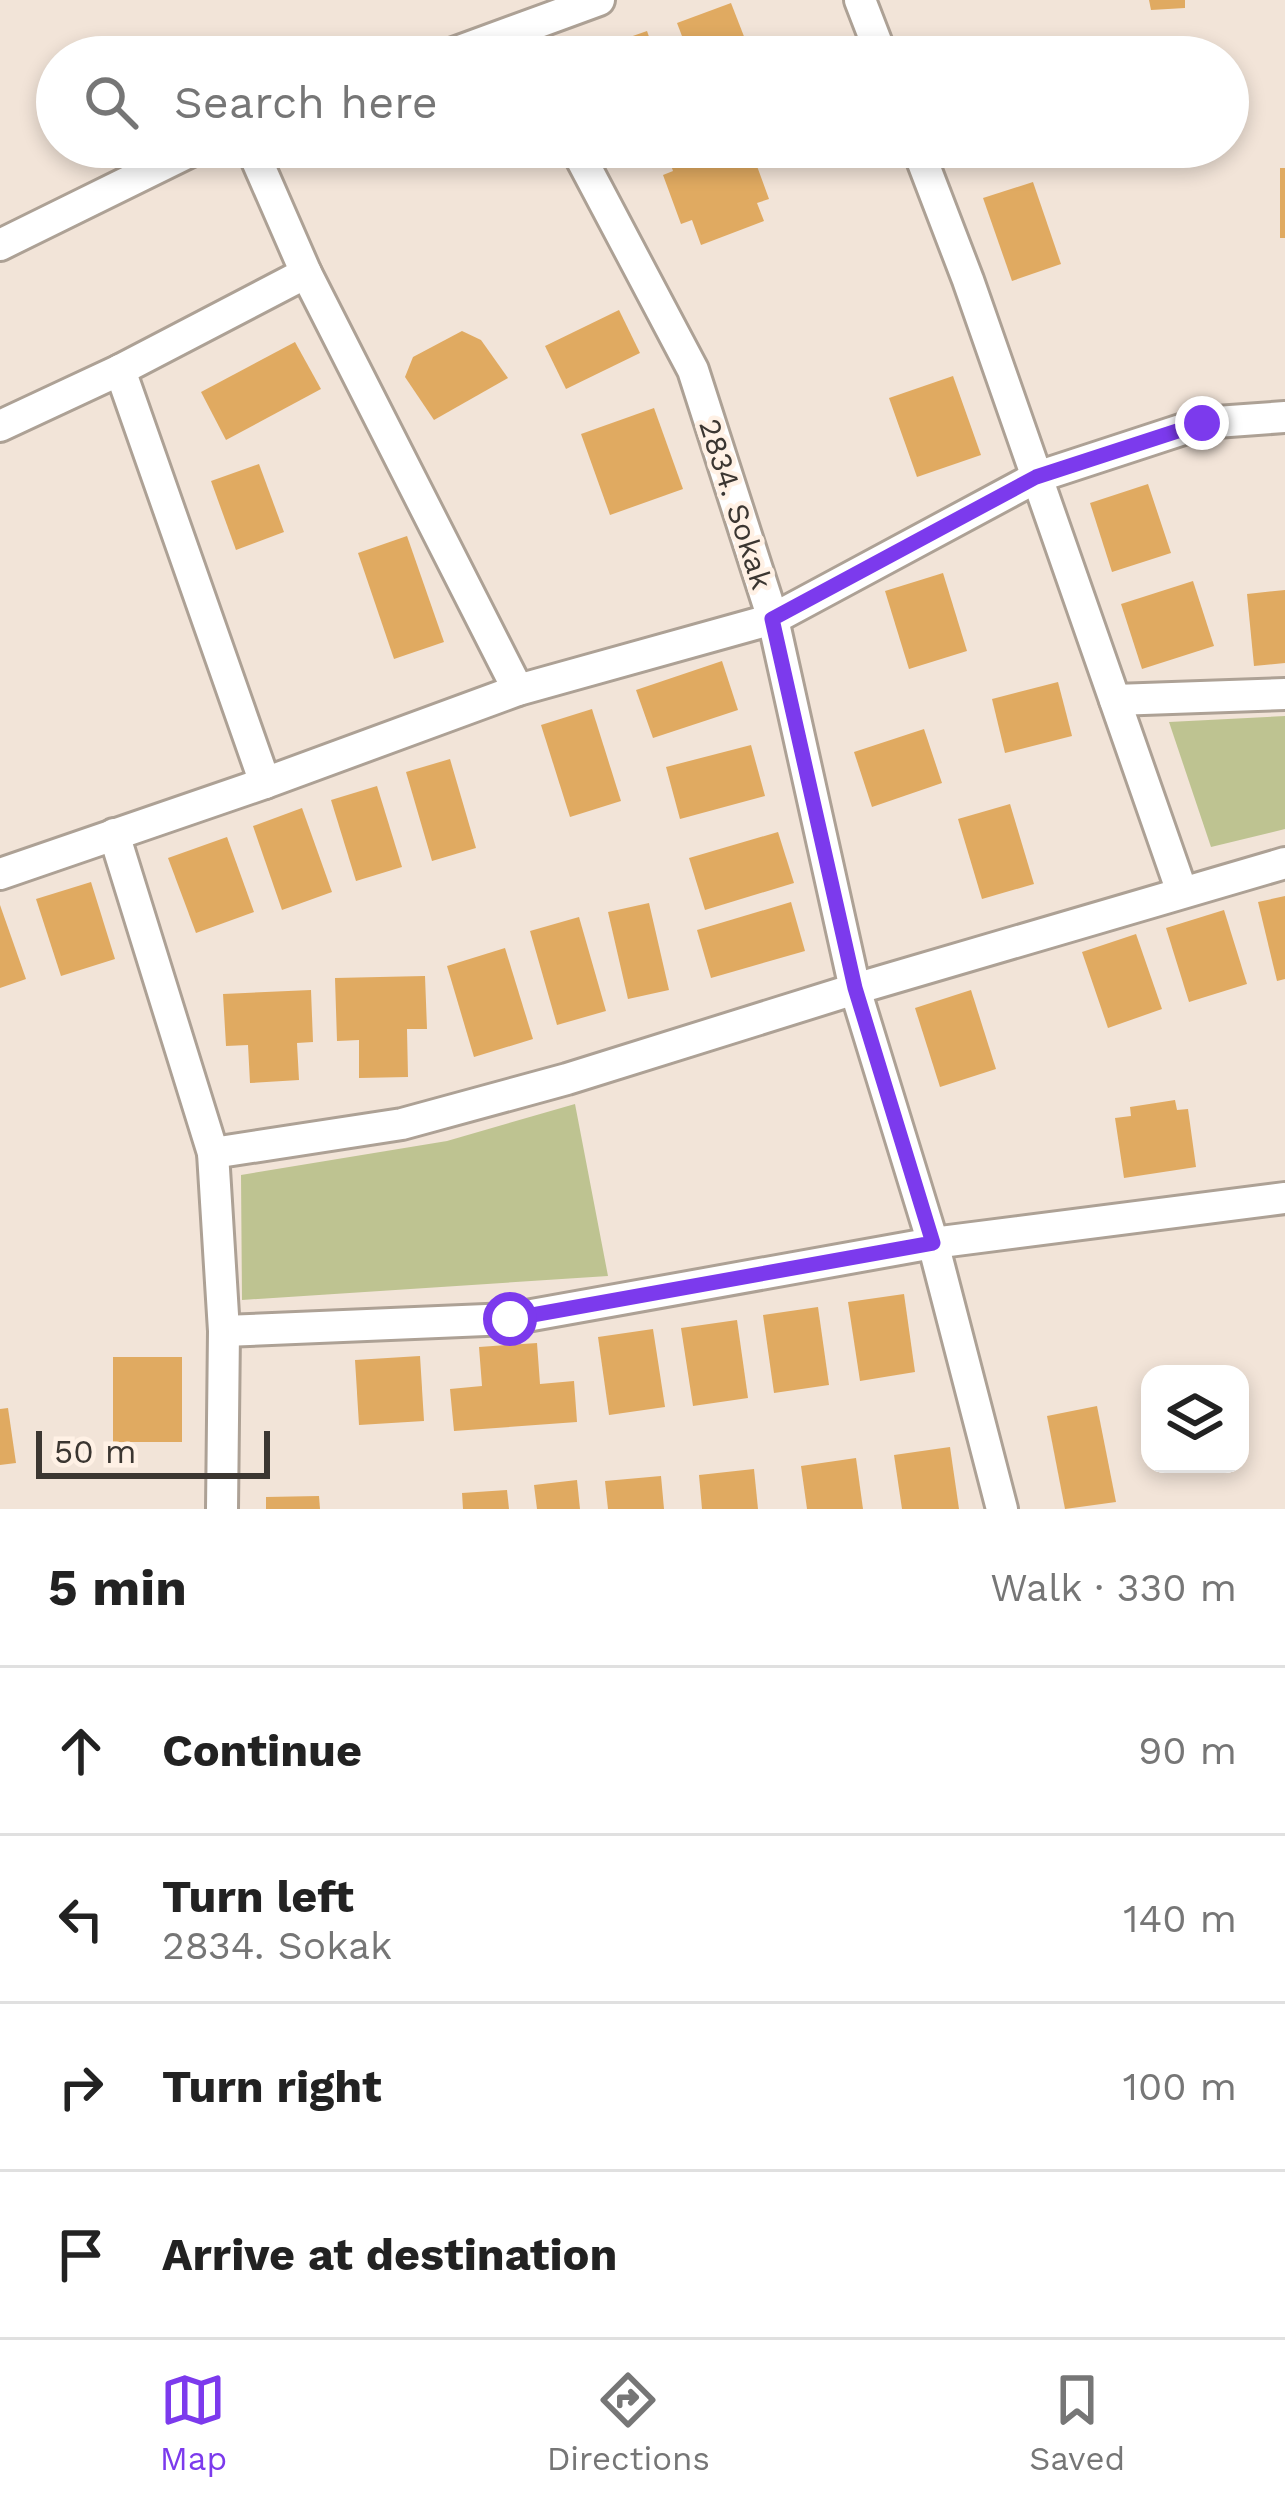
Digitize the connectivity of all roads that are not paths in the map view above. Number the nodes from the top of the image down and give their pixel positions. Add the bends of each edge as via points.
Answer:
1 (599, 0) edge
2 (860, 0) edge
3 (537, 36) edge
4 (874, 36) edge
5 (157, 168) edge
6 (260, 168) edge
7 (586, 168) edge
8 (924, 168) edge
9 (0, 245) edge
10 (306, 273) junction
11 (120, 370) junction
12 (1285, 417) edge
13 (0, 426) edge
14 (1036, 477) junction
15 (772, 619) junction
16 (518, 690) junction
17 (1285, 694) edge
18 (1114, 700) junction
19 (265, 784) junction
20 (114, 834) junction
21 (1285, 862) edge
22 (0, 874) edge
23 (1182, 892) junction
24 (855, 988) junction
25 (213, 1153) junction
26 (1285, 1198) edge
27 (933, 1243) junction
28 (224, 1331) junction
29 (222, 1509) edge
30 (1002, 1509) edge

1 - 3 street
2 - 4 street
5 - 9 street
6 - 10 street
7 - 15 street, 2834. Sokak via 693,370
8 - 14 street
10 - 11 street
10 - 16 street
11 - 13 street
11 - 19 street
12 - 14 street via 1202,423
14 - 15 street
14 - 18 street
15 - 16 street
15 - 24 street, 2834. Sokak
16 - 19 street
17 - 18 street
18 - 23 street
19 - 20 street
20 - 22 street
20 - 25 street
21 - 23 street
23 - 24 street
24 - 25 street via 402,1124
24 - 27 street, 2834. Sokak
25 - 28 street
26 - 27 street
27 - 28 street via 510,1319
27 - 30 street, 2834. Sokak
28 - 29 street

